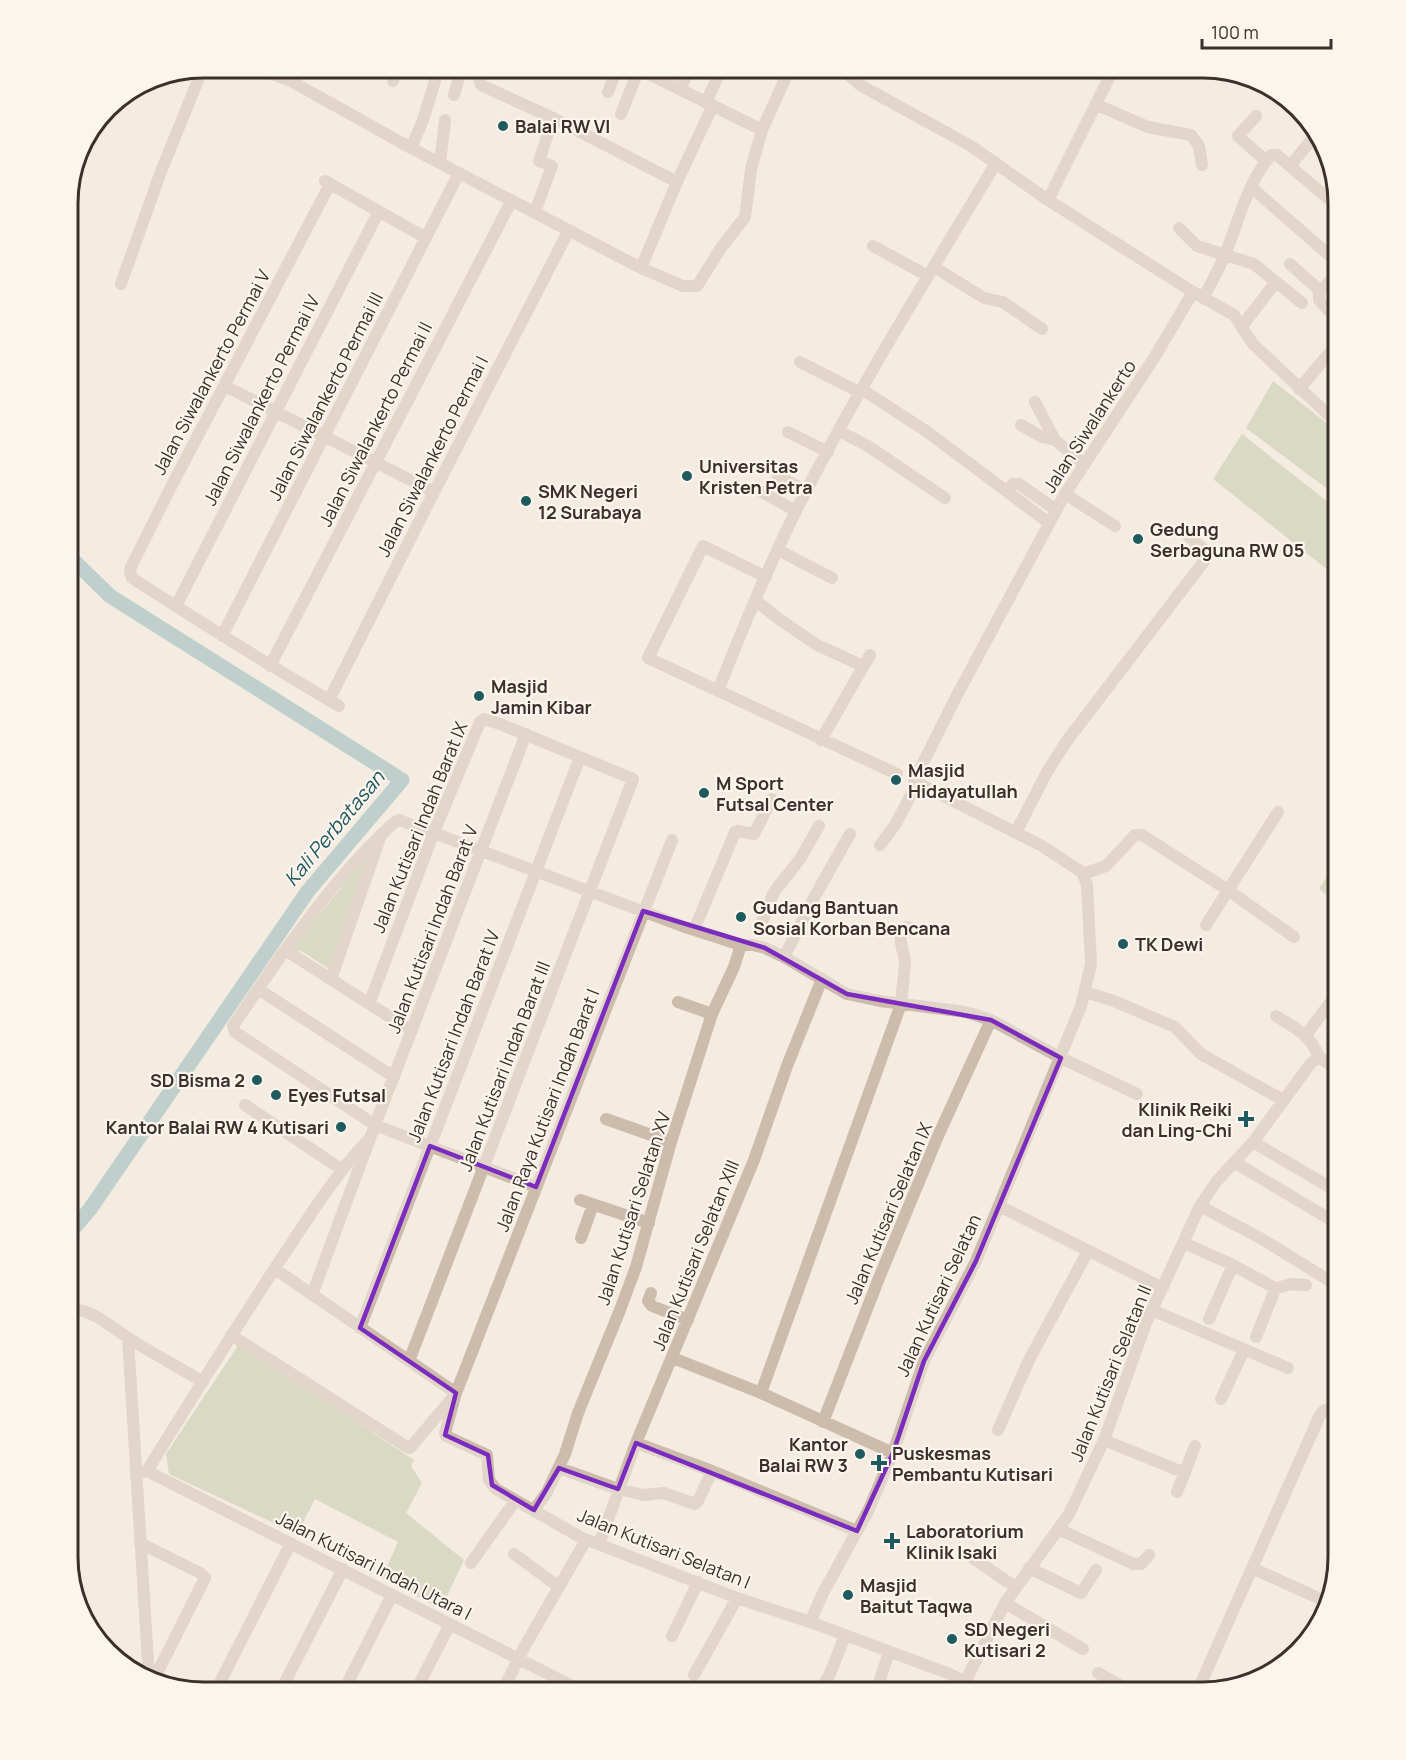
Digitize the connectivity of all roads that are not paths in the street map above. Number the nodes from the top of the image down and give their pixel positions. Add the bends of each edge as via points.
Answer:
1 (199, 78) edge
2 (284, 78) edge
3 (394, 78) edge
4 (436, 78) edge
5 (459, 78) edge
6 (479, 78) edge
7 (613, 78) edge
8 (634, 78) edge
9 (658, 78) edge
10 (685, 78) edge
11 (719, 78) edge
12 (785, 78) edge
13 (852, 78) edge
14 (1109, 78) edge
15 (289, 80) joint
16 (393, 81) dead end
17 (680, 89) junction
18 (608, 92) dead end
19 (454, 94) dead end
20 (710, 103) junction
21 (1097, 105) junction
22 (621, 114) dead end
23 (1256, 116) dead end
24 (553, 118) junction
25 (445, 120) dead end
26 (762, 130) junction
27 (1311, 141) edge
28 (411, 148) junction
29 (1266, 161) junction
30 (440, 163) junction
31 (996, 163) junction
32 (1202, 165) dead end
33 (1290, 166) junction
34 (459, 173) junction
35 (677, 182) junction
36 (1251, 187) junction
37 (1328, 198) edge
38 (512, 200) junction
39 (1048, 200) junction
40 (378, 211) junction
41 (535, 212) junction
42 (1179, 228) dead end
43 (569, 230) junction
44 (426, 238) junction
45 (873, 246) dead end
46 (1328, 254) edge
47 (1225, 255) junction
48 (1290, 264) dead end
49 (641, 268) junction
50 (931, 272) junction
51 (1276, 282) junction
52 (1328, 283) edge
53 (121, 284) dead end
54 (1320, 292) junction
55 (1198, 295) junction
56 (1302, 303) dead end
57 (1328, 310) edge
58 (1242, 326) junction
59 (1042, 328) dead end
60 (1328, 355) edge
61 (800, 362) dead end
62 (225, 386) junction
63 (1299, 388) junction
64 (862, 391) junction
65 (1035, 402) dead end
66 (275, 410) junction
67 (1328, 415) edge
68 (1022, 425) dead end
69 (839, 431) junction
70 (788, 432) dead end
71 (325, 436) junction
72 (1055, 440) junction
73 (828, 452) junction
74 (375, 463) junction
75 (1084, 464) junction
76 (782, 467) dead end
77 (760, 491) dead end
78 (807, 491) junction
79 (1006, 491) junction
80 (434, 492) junction
81 (1065, 494) junction
82 (945, 498) dead end
83 (1056, 510) junction
84 (796, 511) junction
85 (1049, 523) junction
86 (1115, 526) dead end
87 (1188, 536) dead end
88 (778, 550) junction
89 (766, 577) junction
90 (832, 578) dead end
91 (756, 601) junction
92 (176, 606) junction
93 (222, 636) junction
94 (870, 655) dead end
95 (270, 666) junction
96 (863, 666) junction
97 (718, 691) junction
98 (526, 734) junction
99 (821, 740) junction
100 (580, 757) junction
101 (916, 781) junction
102 (633, 784) joint
103 (772, 799) dead end
104 (1278, 812) dead end
105 (819, 826) dead end
106 (435, 832) junction
107 (1016, 832) junction
108 (381, 834) junction
109 (850, 834) dead end
110 (672, 840) dead end
111 (880, 845) dead end
112 (482, 850) junction
113 (536, 870) junction
114 (1083, 874) junction
115 (1228, 890) junction
116 (591, 891) junction
117 (643, 911) junction
118 (1206, 925) dead end
119 (688, 928) junction
120 (917, 930) dead end
121 (1294, 937) dead end
122 (752, 938) junction
123 (285, 950) junction
124 (784, 957) junction
125 (331, 979) junction
126 (822, 979) junction
127 (258, 989) junction
128 (1085, 992) junction
129 (678, 1002) dead end
130 (369, 1004) junction
131 (901, 1004) junction
132 (1328, 1005) edge
133 (712, 1014) junction
134 (1276, 1016) dead end
135 (991, 1020) junction
136 (412, 1031) junction
137 (1306, 1035) junction
138 (1319, 1057) junction
139 (1061, 1058) junction
140 (1328, 1063) edge
141 (394, 1077) junction
142 (1137, 1094) dead end
143 (1283, 1100) junction
144 (245, 1105) dead end
145 (606, 1119) dead end
146 (373, 1130) junction
147 (671, 1142) junction
148 (1253, 1142) junction
149 (430, 1146) junction
150 (1234, 1162) junction
151 (484, 1167) junction
152 (341, 1169) junction
153 (1328, 1186) edge
154 (536, 1187) junction
155 (580, 1200) dead end
156 (593, 1205) junction
157 (999, 1206) junction
158 (1200, 1206) junction
159 (1328, 1218) edge
160 (649, 1223) junction
161 (581, 1238) dead end
162 (1184, 1243) junction
163 (1088, 1251) junction
164 (1233, 1265) junction
165 (275, 1269) junction
166 (1328, 1280) edge
167 (1306, 1285) dead end
168 (1164, 1288) junction
169 (1274, 1289) junction
170 (651, 1293) dead end
171 (312, 1295) junction
172 (1152, 1310) junction
173 (78, 1311) edge
174 (1209, 1319) dead end
175 (688, 1320) junction
176 (360, 1328) junction
177 (231, 1335) junction
178 (1256, 1337) dead end
179 (128, 1338) junction
180 (1244, 1350) junction
181 (673, 1358) junction
182 (410, 1361) junction
183 (1288, 1368) dead end
184 (203, 1382) junction
185 (761, 1392) junction
186 (456, 1393) junction
187 (1221, 1399) dead end
188 (1328, 1410) edge
189 (823, 1422) junction
190 (998, 1430) dead end
191 (1104, 1440) junction
192 (636, 1443) junction
193 (1196, 1446) dead end
194 (893, 1454) junction
195 (559, 1468) junction
196 (712, 1471) junction
197 (142, 1472) junction
198 (1185, 1473) junction
199 (618, 1489) junction
200 (1177, 1491) dead end
201 (515, 1501) junction
202 (534, 1510) junction
203 (1058, 1529) junction
204 (857, 1531) junction
205 (586, 1540) junction
206 (140, 1543) junction
207 (291, 1543) junction
208 (599, 1544) junction
209 (514, 1554) dead end
210 (1149, 1555) dead end
211 (974, 1558) dead end
212 (471, 1563) dead end
213 (1029, 1568) junction
214 (1252, 1568) junction
215 (343, 1569) junction
216 (1096, 1570) dead end
217 (698, 1582) junction
218 (559, 1587) junction
219 (1015, 1587) junction
220 (392, 1595) junction
221 (737, 1598) junction
222 (1320, 1599) edge
223 (1005, 1604) junction
224 (810, 1622) junction
225 (450, 1624) junction
226 (672, 1636) dead end
227 (845, 1636) junction
228 (1083, 1649) dead end
229 (889, 1652) junction
230 (518, 1659) junction
231 (148, 1669) edge
232 (1098, 1672) dead end
233 (157, 1673) edge
234 (694, 1675) dead end
235 (220, 1682) edge
236 (285, 1682) edge
237 (348, 1682) edge
238 (420, 1682) edge
239 (507, 1682) edge
240 (564, 1682) edge
241 (826, 1682) edge
242 (879, 1682) edge
243 (958, 1682) edge
244 (966, 1682) edge
245 (1115, 1682) edge
246 (1201, 1682) edge

1 - 53 street
2 - 15 street
3 - 16 street
4 - 28 street
5 - 19 street
6 - 24 street via 481,85
7 - 18 street
8 - 22 street
9 - 17 street
10 - 17 street
11 - 20 street
12 - 26 street
13 - 31 street
14 - 21 street
15 - 28 street
17 - 20 street
20 - 26 street
20 - 35 street
21 - 32 street via 1148,127 1191,135 1199,146
21 - 39 street
23 - 29 street via 1238,136
24 - 35 street
24 - 41 street via 539,160 552,166
25 - 30 street
26 - 49 street via 745,217 697,286 682,286
27 - 33 street
28 - 30 street
29 - 33 street via 1275,154
29 - 36 street, Jalan Siwalankerto
30 - 34 street
31 - 39 street
31 - 50 street
33 - 37 street
34 - 38 street
34 - 44 street, Jalan Siwalankerto Permai III
35 - 49 street
36 - 46 street
36 - 47 street, Jalan Siwalankerto
38 - 41 street
38 - 74 street, Jalan Siwalankerto Permai II
39 - 55 street
40 - 44 street
40 - 62 street, Jalan Siwalankerto Permai V via 328,182
40 - 66 street, Jalan Siwalankerto Permai IV
41 - 43 street
42 - 47 street via 1197,246
43 - 49 street
43 - 80 street, Jalan Siwalankerto Permai I
44 - 71 street, Jalan Siwalankerto Permai III
45 - 50 street
47 - 51 street via 1254,264
47 - 55 street, Jalan Siwalankerto
48 - 54 street
50 - 59 street via 1003,302
50 - 64 street
51 - 56 street
51 - 58 street
52 - 54 street
54 - 57 street via 1319,300
55 - 58 street via 1233,315
55 - 75 street, Jalan Siwalankerto
58 - 63 street via 1253,344
60 - 63 street
61 - 64 street
62 - 66 street
62 - 92 street, Jalan Siwalankerto Permai V via 131,567 132,578
63 - 67 street
64 - 69 street
64 - 79 street via 914,423
65 - 72 street
66 - 71 street
66 - 92 street, Jalan Siwalankerto Permai IV
68 - 72 street
69 - 73 street
69 - 82 street
70 - 73 street
71 - 74 street
71 - 93 street, Jalan Siwalankerto Permai III
72 - 75 street
73 - 78 street
74 - 80 street
74 - 95 street, Jalan Siwalankerto Permai II
75 - 81 street, Jalan Siwalankerto
76 - 78 street via 778,476
77 - 84 street
78 - 84 street
79 - 83 street via 1012,484 1019,484
79 - 85 street
80 - 95 street, Jalan Siwalankerto Permai I via 334,703
81 - 83 street, Jalan Siwalankerto
81 - 86 street
83 - 85 street, Jalan Siwalankerto
84 - 88 street
85 - 101 street, Jalan Siwalankerto via 950,708
87 - 107 street via 1208,556 1066,742
88 - 89 street
88 - 90 street
89 - 91 street
89 - 97 street via 703,546 648,657
91 - 96 street via 809,640
91 - 97 street
92 - 93 street
93 - 95 street
94 - 96 street
96 - 99 street
97 - 99 street
98 - 100 street, Jalan Kutisari Indah Barat IX
98 - 106 street, Jalan Kutisari Indah Barat IX via 489,720 480,722
98 - 112 street, Jalan Kutisari Indah Barat V
99 - 101 street
100 - 102 street, Jalan Kutisari Indah Barat IX via 630,777
100 - 113 street, Jalan Kutisari Indah Barat IV
101 - 107 street
101 - 111 street, Jalan Siwalankerto via 895,825
102 - 116 street, Jalan Kutisari Indah Barat III
103 - 119 street via 754,834 735,832
104 - 115 street
105 - 122 street, Jalan Kutisari Selatan XV via 774,892
106 - 108 street via 398,820
106 - 112 street
106 - 130 street, Jalan Kutisari Indah Barat IX
107 - 114 street
108 - 123 street via 320,902
108 - 125 street
109 - 124 street
110 - 117 street, Jalan Raya Kutisari Indah Barat I
112 - 113 street
112 - 136 street, Jalan Kutisari Indah Barat V
113 - 116 street
113 - 149 street, Jalan Kutisari Indah Barat IV
114 - 115 street via 1106,866 1139,835 1161,845
114 - 128 street, Jalan Kutisari Selatan via 1087,885 1090,964
115 - 118 street
115 - 121 street
116 - 117 street
116 - 151 street, Jalan Kutisari Indah Barat III
117 - 119 street
117 - 154 street, Jalan Raya Kutisari Indah Barat I
119 - 122 street
120 - 131 street via 907,927 902,931 905,962
122 - 124 street
122 - 133 street, Jalan Kutisari Selatan XV
123 - 125 street
123 - 127 street
124 - 126 street
125 - 130 street
126 - 131 street via 847,994
126 - 175 street, Jalan Kutisari Selatan XIII
127 - 141 street
127 - 146 street via 234,1024 235,1032
128 - 139 street, Jalan Kutisari Selatan
128 - 143 street via 1175,1027 1201,1054
129 - 133 street
130 - 136 street
131 - 135 street via 966,1012
131 - 185 street
132 - 137 street
133 - 147 street, Jalan Kutisari Selatan XV
134 - 137 street
135 - 139 street
135 - 189 street, Jalan Kutisari Selatan IX via 888,1256
136 - 141 street, Jalan Kutisari Indah Barat V
137 - 138 street
138 - 140 street
138 - 143 street, Jalan Kutisari Selatan II
139 - 142 street
139 - 157 street, Jalan Kutisari Selatan
141 - 146 street, Jalan Kutisari Indah Barat V
143 - 148 street, Jalan Kutisari Selatan II
144 - 152 street
145 - 147 street
146 - 149 street
146 - 152 street, Jalan Kutisari Indah Barat V
146 - 171 street, Jalan Kutisari Indah Barat V
147 - 160 street, Jalan Kutisari Selatan XV
148 - 150 street, Jalan Kutisari Selatan II
148 - 153 street
149 - 151 street
149 - 176 street, Jalan Kutisari Indah Barat IV
150 - 158 street, Jalan Kutisari Selatan II
150 - 159 street
151 - 154 street
151 - 182 street, Jalan Kutisari Indah Barat III
152 - 165 street, Jalan Kutisari Indah Barat V
154 - 186 street, Jalan Raya Kutisari Indah Barat I
155 - 156 street
156 - 160 street
156 - 161 street
157 - 163 street
157 - 194 street, Jalan Kutisari Selatan via 965,1285 924,1361
158 - 162 street, Jalan Kutisari Selatan II
158 - 166 street
160 - 195 street, Jalan Kutisari Selatan XV
162 - 164 street
162 - 168 street, Jalan Kutisari Selatan II
163 - 168 street
163 - 190 street via 1029,1359
164 - 169 street
164 - 174 street
165 - 171 street
165 - 177 street, Jalan Kutisari Indah Barat V
167 - 169 street
168 - 172 street, Jalan Kutisari Selatan II
169 - 178 street
170 - 175 street via 648,1302 652,1306
171 - 176 street
172 - 180 street
172 - 191 street, Jalan Kutisari Selatan II
173 - 179 street via 94,1315
175 - 181 street, Jalan Kutisari Selatan XIII
176 - 182 street
177 - 184 street, Jalan Kutisari Indah Barat V
177 - 186 street via 410,1448
179 - 184 street
179 - 197 street
180 - 183 street
180 - 187 street
181 - 185 street
181 - 192 street, Jalan Kutisari Selatan XIII
182 - 186 street
184 - 197 street, Jalan Kutisari Indah Barat V
185 - 189 street
186 - 201 street, Jalan Kutisari Selatan I via 445,1435 487,1455 489,1480 502,1495
188 - 214 street via 1320,1415
189 - 194 street
191 - 198 street
191 - 203 street, Jalan Kutisari Selatan II via 1077,1499
192 - 196 street
192 - 199 street, Jalan Kutisari Selatan XIII
193 - 198 street
194 - 204 street, Jalan Kutisari Selatan
195 - 199 street
195 - 202 street, Jalan Kutisari Selatan XV
196 - 199 street via 694,1504 664,1493 644,1496
196 - 204 street
197 - 206 street
197 - 207 street, Jalan Kutisari Indah Utara I
198 - 200 street
199 - 208 street, Jalan Kutisari Selatan XIII
201 - 202 street, Jalan Kutisari Selatan I
201 - 212 street
202 - 205 street, Jalan Kutisari Selatan I
203 - 210 street via 1134,1564 1141,1564
203 - 213 street, Jalan Kutisari Selatan II
204 - 224 street, Jalan Kutisari Selatan
205 - 208 street, Jalan Kutisari Selatan I
205 - 218 street
206 - 231 street
206 - 233 street via 205,1578
207 - 215 street, Jalan Kutisari Indah Utara I
207 - 235 street
208 - 217 street, Jalan Kutisari Selatan I
209 - 218 street
211 - 219 street
213 - 216 street via 1081,1593
213 - 219 street, Jalan Kutisari Selatan II
214 - 222 street
214 - 246 street
215 - 220 street, Jalan Kutisari Indah Utara I
215 - 236 street
217 - 221 street, Jalan Kutisari Selatan I
217 - 226 street
218 - 230 street
219 - 223 street, Jalan Kutisari Selatan II
220 - 225 street, Jalan Kutisari Indah Utara I
220 - 237 street
221 - 224 street, Jalan Kutisari Selatan I
221 - 234 street
223 - 228 street
223 - 244 street, Jalan Kutisari Selatan II
224 - 227 street
225 - 230 street, Jalan Kutisari Indah Utara I
225 - 238 street
227 - 229 street
227 - 241 street
229 - 242 street
229 - 243 street via 950,1674
230 - 239 street
230 - 240 street, Jalan Kutisari Indah Utara I
232 - 245 street

